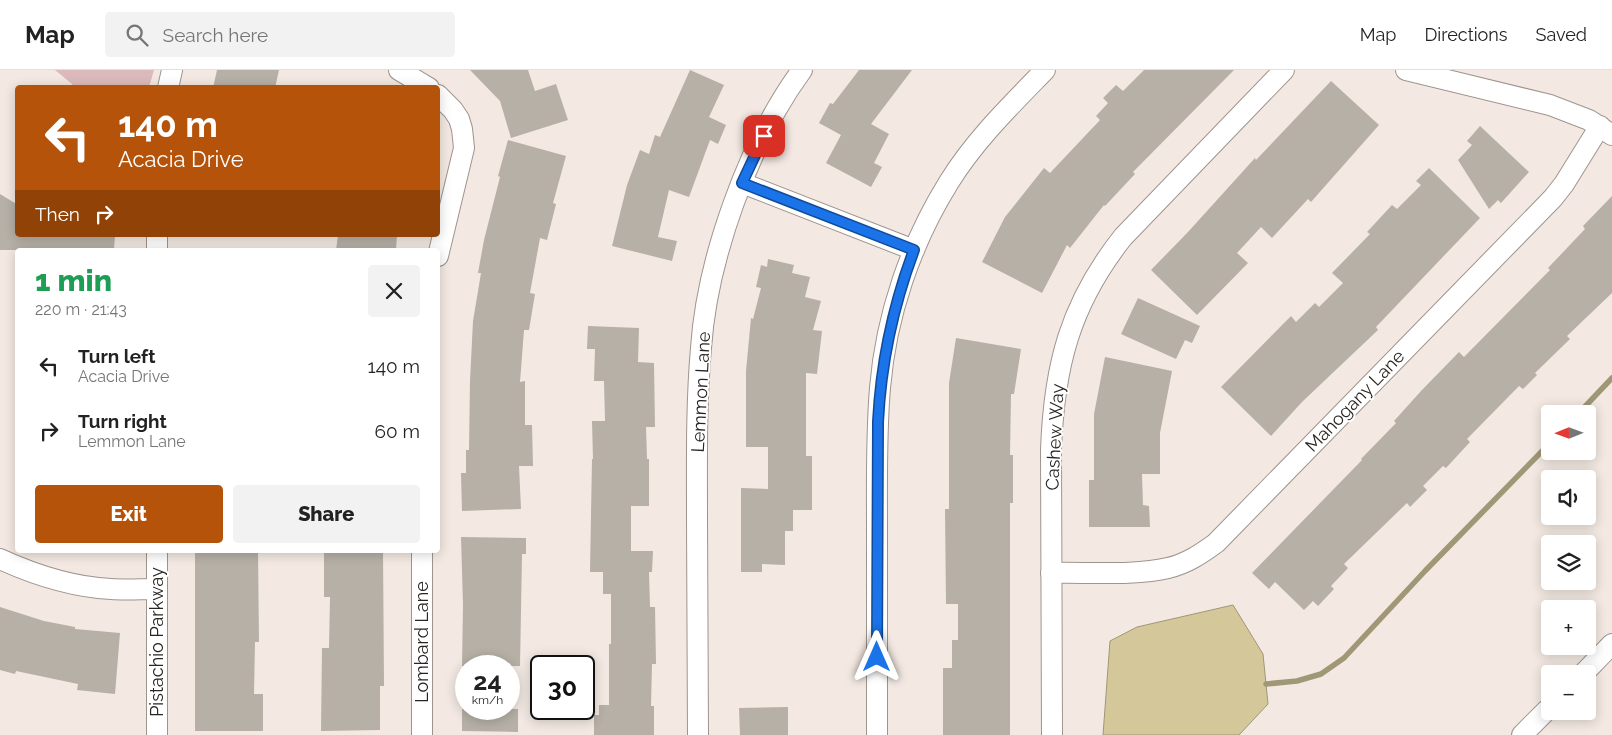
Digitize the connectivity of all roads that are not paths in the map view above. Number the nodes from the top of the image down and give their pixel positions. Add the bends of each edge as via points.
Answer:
1 (172, 70) edge
2 (400, 70) edge
3 (1045, 70) edge
4 (1284, 70) edge
5 (1406, 70) edge
6 (798, 71) edge
7 (169, 85) edge
8 (424, 85) edge
9 (440, 97) edge
10 (1606, 130) edge
11 (742, 183) junction
12 (440, 248) edge
13 (914, 250) junction
14 (157, 553) edge
15 (422, 553) edge
16 (0, 559) edge
17 (1051, 573) junction
18 (157, 589) junction
19 (1612, 644) edge
20 (1592, 665) edge
21 (1541, 716) edge
22 (157, 735) edge
23 (422, 735) edge
24 (698, 735) edge
25 (877, 735) edge
26 (1052, 735) edge
27 (1522, 735) edge

1 - 7 street
2 - 8 street
3 - 13 street via 969,153 949,181
4 - 17 street, Cashew Way via 1123,237 1082,302 1064,350 1052,414
5 - 10 street via 1550,105
6 - 11 street, Lemmon Lane
9 - 12 street via 459,119 464,148
10 - 17 street, Mahogany Lane via 1553,198 1216,543 1192,559 1168,568 1139,572
11 - 13 street
11 - 24 street, Lemmon Lane via 711,280 701,347 697,418
13 - 25 street via 892,320 880,386
14 - 18 street, Pistachio Parkway
15 - 23 street, Lombard Lane
16 - 18 street via 45,577 80,586
17 - 26 street, Cashew Way
18 - 22 street, Pistachio Parkway
19 - 20 street
21 - 27 street

